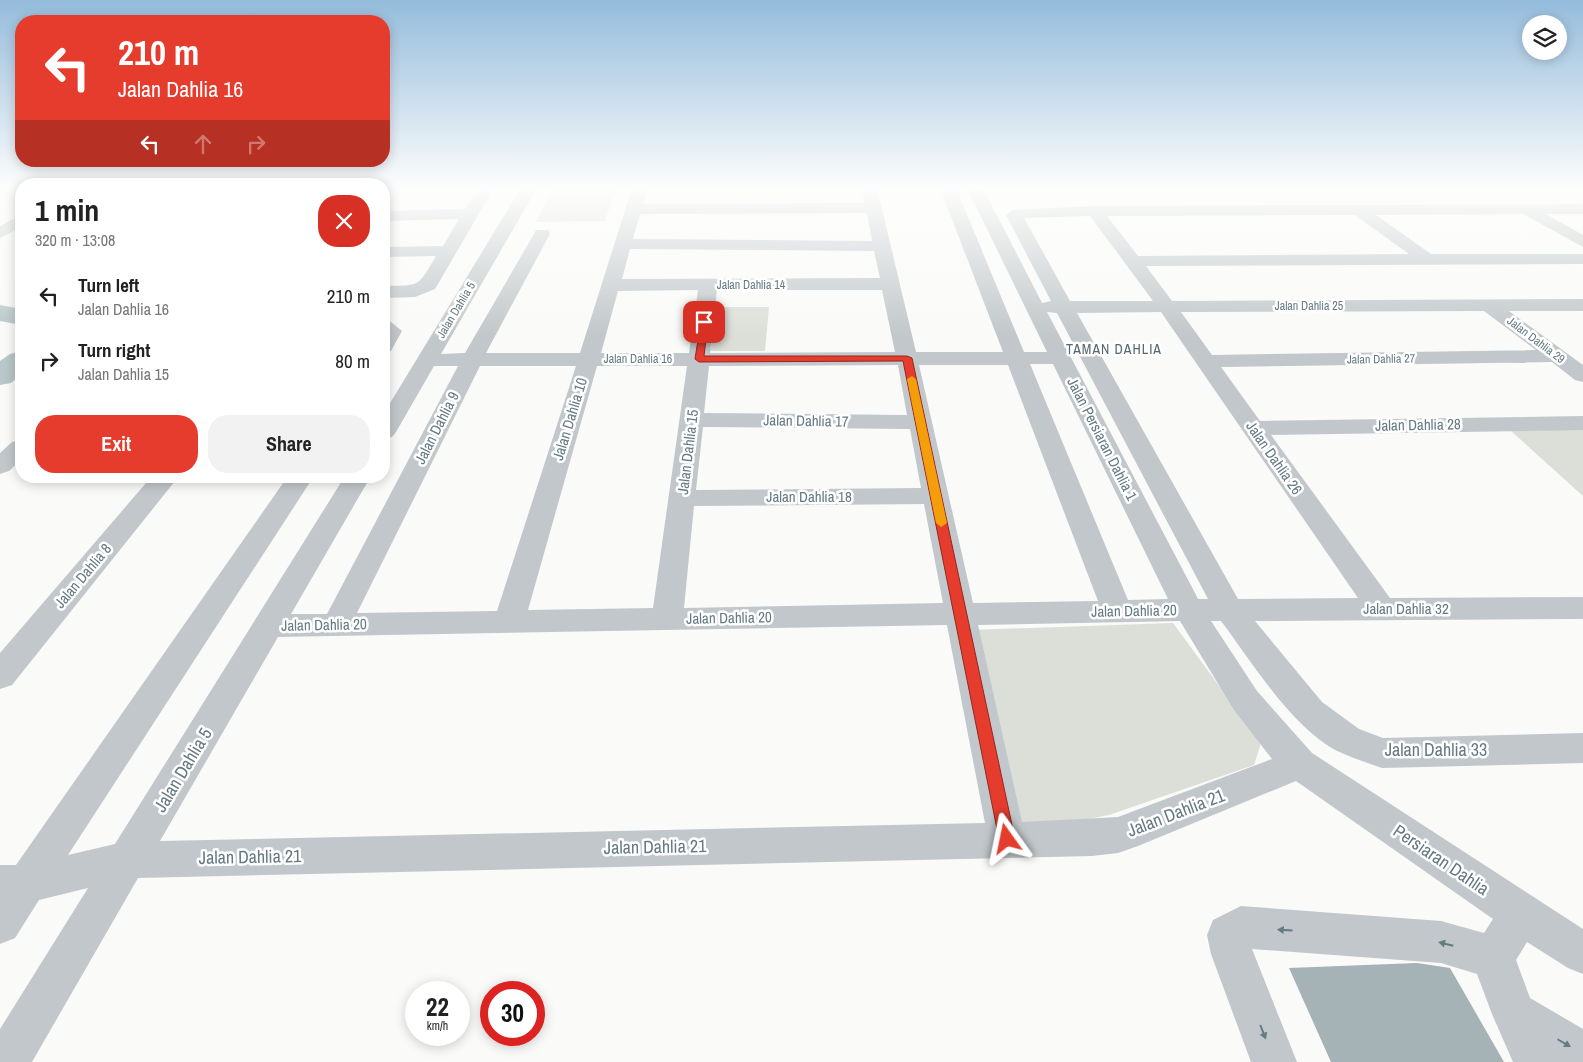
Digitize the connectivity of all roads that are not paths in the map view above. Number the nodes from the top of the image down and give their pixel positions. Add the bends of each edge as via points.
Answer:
1 (456, 238) edge
2 (499, 238) edge
3 (540, 238) edge
4 (625, 238) edge
5 (880, 238) edge
6 (968, 238) edge
7 (1000, 238) edge
8 (1026, 238) edge
9 (1115, 238) edge
10 (1397, 238) edge
11 (623, 244) junction
12 (882, 246) junction
13 (448, 251) junction
14 (390, 252) edge
15 (1426, 259) junction
16 (1583, 259) edge
17 (1132, 261) junction
18 (891, 284) junction
19 (611, 285) junction
20 (708, 286) junction
21 (390, 292) edge
22 (1488, 305) junction
23 (1583, 305) edge
24 (1035, 307) junction
25 (1064, 307) junction
26 (1167, 307) junction
27 (1557, 356) junction
28 (907, 358) junction
29 (1016, 358) junction
30 (1060, 358) junction
31 (699, 359) junction
32 (426, 360) junction
33 (472, 360) junction
34 (588, 360) junction
35 (1206, 361) junction
36 (1583, 376) edge
37 (692, 420) junction
38 (390, 422) edge
39 (920, 422) junction
40 (1583, 423) edge
41 (1253, 428) junction
42 (15, 452) edge
43 (0, 466) edge
44 (160, 483) edge
45 (296, 483) edge
46 (354, 483) edge
47 (936, 496) junction
48 (682, 498) junction
49 (1583, 608) edge
50 (1382, 609) junction
51 (1188, 610) junction
52 (1229, 610) junction
53 (1118, 612) junction
54 (960, 614) junction
55 (667, 619) junction
56 (508, 622) junction
57 (336, 625) junction
58 (270, 626) junction
59 (0, 676) edge
60 (1583, 748) edge
61 (1299, 764) junction
62 (1007, 839) junction
63 (128, 860) junction
64 (13, 884) edge
65 (1521, 914) junction
66 (0, 923) edge
67 (1583, 953) edge
68 (1493, 957) junction
69 (1514, 1014) junction
70 (1583, 1055) edge
71 (6, 1062) edge
72 (1274, 1062) edge
73 (1537, 1062) edge

1 - 13 street
2 - 32 street, Jalan Dahlia 5
3 - 33 street, Jalan Dahlia 9
4 - 11 street, Jalan Dahlia 10
5 - 12 street
6 - 29 street
7 - 24 street, Jalan Persiaran Dahlia 1
8 - 25 street, Jalan Dahlia 33
9 - 17 street, Jalan Dahlia 26
10 - 15 street
11 - 12 street
11 - 19 street, Jalan Dahlia 10
12 - 18 street
13 - 14 street
13 - 21 street via 428,285 415,291
15 - 16 street
15 - 17 street
17 - 26 street, Jalan Dahlia 26
18 - 20 street, Jalan Dahlia 14
18 - 28 street
19 - 20 street, Jalan Dahlia 14
19 - 34 street, Jalan Dahlia 10
20 - 31 street, Jalan Dahlia 15
22 - 23 street, Jalan Dahlia 25
22 - 26 street, Jalan Dahlia 25
22 - 27 street, Jalan Dahlia 29
24 - 25 street, Jalan Dahlia 25
24 - 30 street, Jalan Persiaran Dahlia 1
25 - 26 street, Jalan Dahlia 25
25 - 52 street, Jalan Dahlia 33
26 - 35 street, Jalan Dahlia 26
27 - 35 street, Jalan Dahlia 27
27 - 36 street, Jalan Dahlia 29
28 - 29 street, Jalan Dahlia 16
28 - 31 street, Jalan Dahlia 16
28 - 39 street
29 - 30 street, Jalan Dahlia 16
29 - 53 street
30 - 51 street, Jalan Persiaran Dahlia 1
31 - 34 street, Jalan Dahlia 16
31 - 37 street, Jalan Dahlia 15
32 - 33 street, Jalan Dahlia 16
32 - 38 street, Jalan Dahlia 5
33 - 34 street, Jalan Dahlia 16
33 - 57 street, Jalan Dahlia 9
34 - 56 street, Jalan Dahlia 10
35 - 41 street, Jalan Dahlia 26
37 - 39 street, Jalan Dahlia 17
37 - 48 street, Jalan Dahlia 15
39 - 47 street
40 - 41 street, Jalan Dahlia 28
41 - 50 street, Jalan Dahlia 26
42 - 43 street
44 - 59 street, Jalan Dahlia 8
45 - 64 street
46 - 58 street, Jalan Dahlia 5
47 - 48 street, Jalan Dahlia 18
47 - 54 street
48 - 55 street, Jalan Dahlia 15
49 - 50 street, Jalan Dahlia 32
50 - 52 street, Jalan Dahlia 32
51 - 52 street, Jalan Dahlia 32
51 - 53 street, Jalan Dahlia 20
51 - 61 street, Jalan Persiaran Dahlia 1 via 1250,709
52 - 60 street, Jalan Dahlia 33 via 1310,712 1347,739 1382,753
53 - 54 street, Jalan Dahlia 20
54 - 55 street, Jalan Dahlia 20
54 - 62 street
55 - 56 street, Jalan Dahlia 20
56 - 57 street, Jalan Dahlia 20
57 - 58 street, Jalan Dahlia 20
58 - 63 street, Jalan Dahlia 5
61 - 62 street, Jalan Dahlia 21 via 1118,835
61 - 65 street, Persiaran Dahlia
62 - 63 street, Jalan Dahlia 21
63 - 64 street, Jalan Dahlia 21
63 - 71 street, Jalan Dahlia 5
64 - 66 street
65 - 67 street, Persiaran Dahlia
65 - 68 street
68 - 69 street
68 -> 72 street via 1441,942 1241,927 1228,935 1232,954
69 -> 70 street
69 - 73 street

